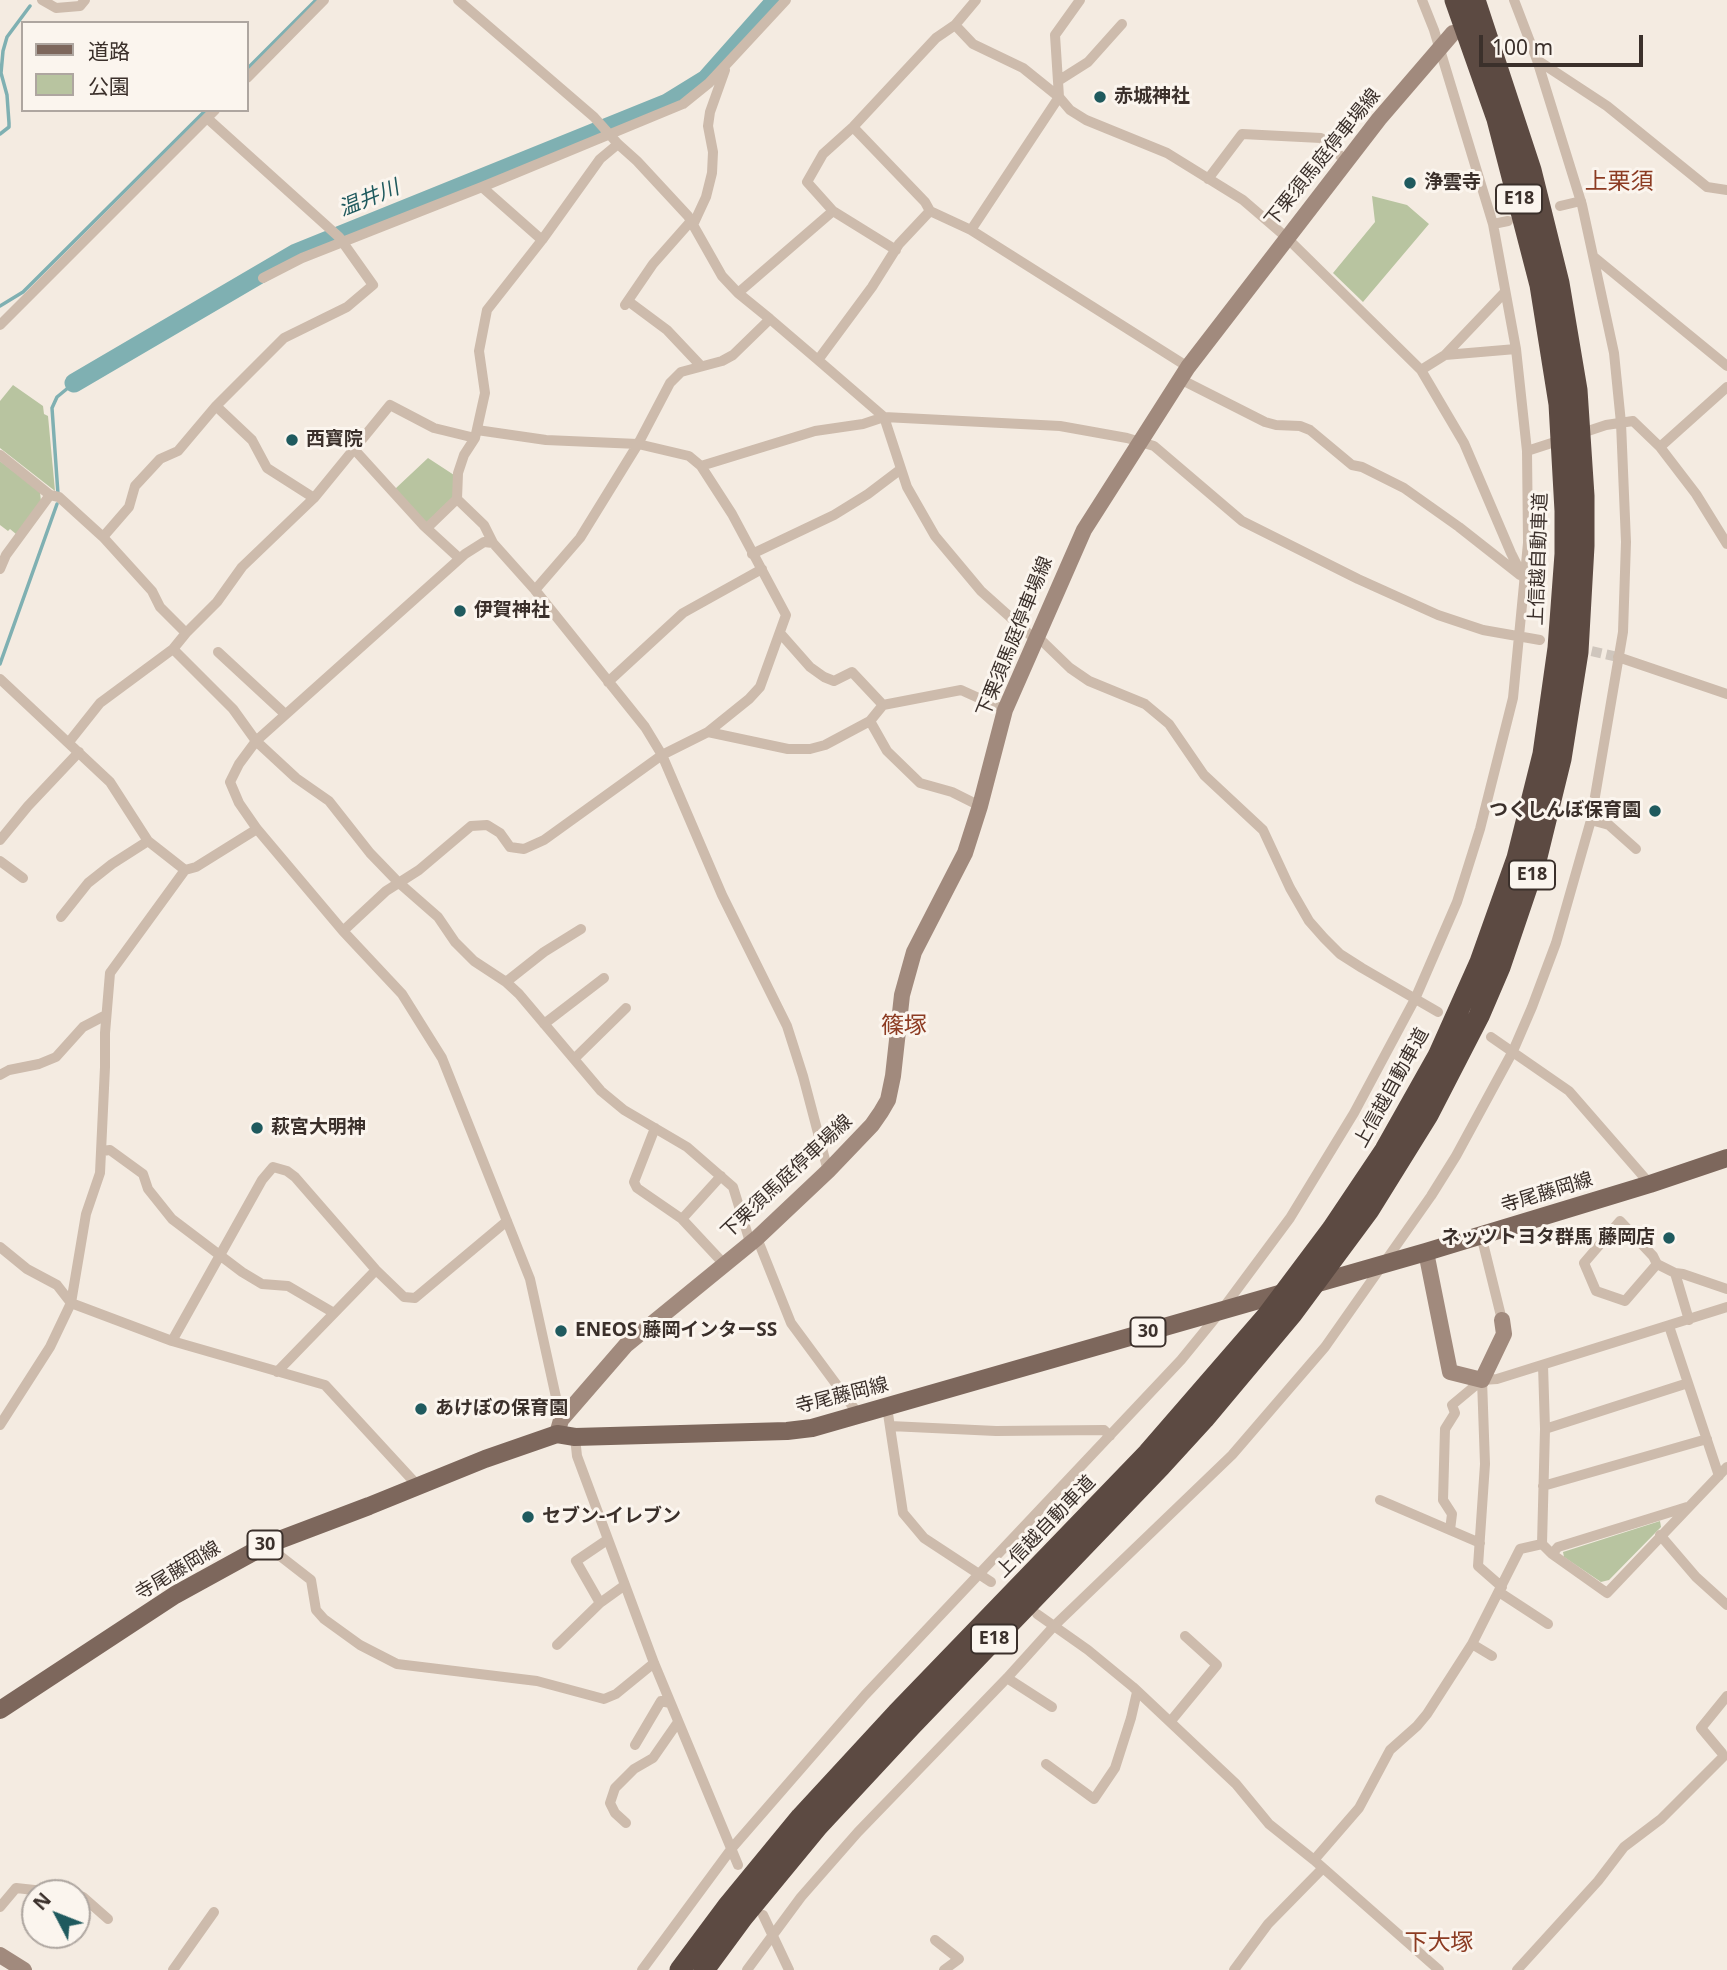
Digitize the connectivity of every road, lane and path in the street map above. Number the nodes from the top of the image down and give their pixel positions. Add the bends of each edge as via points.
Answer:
1 (42, 0) edge
2 (85, 0) edge
3 (324, 0) edge
4 (458, 0) edge
5 (786, 0) edge
6 (976, 0) edge
7 (1080, 0) edge
8 (1422, 0) edge
9 (1455, 0) edge
10 (1475, 0) edge
11 (1514, 0) edge
12 (1122, 24) dead end
13 (955, 25) junction
14 (1453, 33) dead end
15 (1439, 49) junction
16 (1537, 60) junction
17 (727, 65) junction
18 (248, 77) edge
19 (1058, 81) junction
20 (1059, 97) junction
21 (211, 114) edge
22 (853, 127) junction
23 (613, 137) junction
24 (1347, 162) junction
25 (1208, 179) junction
26 (482, 187) junction
27 (1727, 190) edge
28 (1581, 201) junction
29 (1560, 206) dead end
30 (833, 211) junction
31 (930, 211) junction
32 (1508, 220) dead end
33 (692, 223) junction
34 (1493, 225) junction
35 (971, 230) junction
36 (1286, 237) junction
37 (542, 240) junction
38 (344, 242) junction
39 (896, 250) junction
40 (1594, 257) junction
41 (263, 278) dead end
42 (1506, 292) junction
43 (738, 293) junction
44 (770, 319) junction
45 (0, 326) edge
46 (1516, 349) junction
47 (1445, 355) junction
48 (818, 360) junction
49 (701, 366) junction
50 (1727, 366) edge
51 (1421, 370) junction
52 (1184, 372) junction
53 (1727, 387) edge
54 (216, 406) junction
55 (884, 417) junction
56 (1621, 423) junction
57 (476, 434) junction
58 (1140, 441) junction
59 (638, 444) junction
60 (1660, 447) junction
61 (353, 448) junction
62 (1527, 451) junction
63 (0, 455) edge
64 (701, 466) junction
65 (901, 469) junction
66 (50, 495) junction
67 (314, 498) junction
68 (457, 499) junction
69 (428, 527) junction
70 (103, 537) junction
71 (493, 543) junction
72 (1727, 544) edge
73 (752, 554) junction
74 (459, 558) junction
75 (0, 569) edge
76 (762, 569) junction
77 (1524, 579) junction
78 (535, 590) junction
79 (187, 633) junction
80 (779, 633) junction
81 (1518, 635) junction
82 (1039, 638) junction
83 (1540, 640) dead end
84 (173, 649) junction
85 (218, 652) dead end
86 (1618, 657) junction
87 (0, 679) edge
88 (608, 682) junction
89 (1727, 694) edge
90 (883, 705) junction
91 (1005, 710) junction
92 (285, 714) junction
93 (870, 721) junction
94 (708, 732) junction
95 (256, 741) junction
96 (69, 742) junction
97 (79, 752) junction
98 (662, 755) junction
99 (980, 806) junction
100 (1591, 820) junction
101 (257, 829) junction
102 (0, 840) edge
103 (148, 841) junction
104 (1636, 849) dead end
105 (1, 863) edge
106 (185, 870) junction
107 (23, 878) dead end
108 (398, 882) junction
109 (61, 918) dead end
110 (580, 929) dead end
111 (343, 931) junction
112 (604, 978) dead end
113 (506, 982) junction
114 (1415, 999) junction
115 (626, 1008) dead end
116 (1438, 1012) dead end
117 (106, 1015) junction
118 (544, 1024) junction
119 (1491, 1037) dead end
120 (1513, 1051) junction
121 (574, 1059) junction
122 (0, 1076) edge
123 (655, 1128) junction
124 (102, 1151) junction
125 (1727, 1158) edge
126 (828, 1171) junction
127 (721, 1176) junction
128 (1650, 1184) junction
129 (682, 1219) junction
130 (507, 1221) junction
131 (1481, 1235) junction
132 (754, 1240) junction
133 (0, 1247) edge
134 (1426, 1252) junction
135 (220, 1254) junction
136 (724, 1264) junction
137 (1384, 1264) junction
138 (1657, 1264) junction
139 (376, 1270) junction
140 (1675, 1273) junction
141 (1727, 1289) edge
142 (71, 1303) junction
143 (1727, 1308) edge
144 (1221, 1311) junction
145 (334, 1313) junction
146 (1502, 1320) joint
147 (1689, 1320) junction
148 (1669, 1326) junction
149 (172, 1340) junction
150 (1543, 1365) junction
151 (277, 1372) junction
152 (1482, 1380) junction
153 (1688, 1383) junction
154 (887, 1407) junction
155 (859, 1415) junction
156 (0, 1425) edge
157 (890, 1426) junction
158 (1545, 1429) junction
159 (564, 1431) junction
160 (1110, 1436) junction
161 (1707, 1439) junction
162 (1723, 1472) edge
163 (418, 1486) junction
164 (1544, 1486) junction
165 (1380, 1500) dead end
166 (1689, 1506) junction
167 (1450, 1530) junction
168 (1660, 1535) junction
169 (607, 1540) junction
170 (1480, 1543) junction
171 (1542, 1544) junction
172 (266, 1545) junction
173 (1552, 1554) junction
174 (979, 1575) junction
175 (991, 1582) dead end
176 (625, 1585) junction
177 (1501, 1589) junction
178 (600, 1603) junction
179 (1727, 1605) edge
180 (1037, 1615) dead end
181 (1548, 1624) dead end
182 (1054, 1626) junction
183 (1185, 1636) dead end
184 (1472, 1644) junction
185 (557, 1645) dead end
186 (1492, 1656) dead end
187 (654, 1663) junction
188 (1007, 1678) junction
189 (1137, 1692) junction
190 (1727, 1696) edge
191 (670, 1703) junction
192 (1052, 1707) dead end
193 (0, 1710) edge
194 (678, 1722) junction
195 (1170, 1722) junction
196 (635, 1745) dead end
197 (1046, 1764) dead end
198 (626, 1823) dead end
199 (732, 1848) junction
200 (1314, 1860) junction
201 (738, 1865) dead end
202 (1322, 1869) junction
203 (21, 1889) edge
204 (91, 1904) edge
205 (0, 1907) edge
206 (214, 1912) dead end
207 (763, 1915) dead end
208 (108, 1919) dead end
209 (773, 1936) junction
210 (935, 1940) dead end
211 (0, 1955) edge
212 (24, 1970) edge
213 (173, 1970) edge
214 (642, 1970) edge
215 (680, 1970) edge
216 (704, 1970) edge
217 (747, 1970) edge
218 (789, 1970) edge
219 (944, 1970) edge
220 (1234, 1970) edge
221 (1440, 1970) edge
222 (1517, 1970) edge

1 - 2 street via 56,8 80,6
3 - 18 street
4 - 23 street
5 - 17 street
6 - 13 street
7 - 19 street via 1055,35
8 - 15 street
9 - 215 highway, 上信越自動車道 / E18 via 1497,120 1525,223 1547,320 1563,464 1565,554 1559,648 1543,754 1517,858 1480,962 1438,1056 1385,1150 1265,1317 1148,1453 801,1817
10 - 216 highway, E18 via 1534,182 1559,283 1577,390 1584,546 1578,652 1561,759 1536,861 1500,967 1453,1069 1399,1163 1292,1314 1161,1466 818,1826
11 - 16 street
12 - 19 street via 1088,62
13 - 20 street via 973,44 1023,68
13 - 22 street via 936,38
14 - 15 main road, 下栗須馬庭停車場線
15 - 24 main road, 下栗須馬庭停車場線
15 - 34 street
16 - 27 street via 1607,106 1707,187
16 - 28 street
17 - 23 street via 683,104
17 - 33 street via 708,126 712,173
19 - 20 street
20 - 25 street via 1086,120 1167,153
20 - 35 street
21 - 38 street
21 - 45 street
22 - 30 street via 823,154 807,182
22 - 31 street
23 - 26 street
23 - 33 street
23 - 37 street
24 - 25 street via 1321,138 1242,134
24 - 36 main road, 下栗須馬庭停車場線
25 - 36 street
26 - 37 street
26 - 38 street
28 - 29 street
28 - 40 street
30 - 39 street
30 - 43 street
31 - 35 street
31 - 39 street
32 - 34 street
33 - 43 street via 722,276
33 - 49 street via 653,264 626,303 667,330
34 - 42 street
35 - 52 street
36 - 51 street
36 - 52 main road, 下栗須馬庭停車場線
37 - 57 street via 487,310 479,351 485,393
38 - 41 street
38 - 54 street via 373,285 347,307 284,338
39 - 48 street
40 - 50 street
40 - 56 street via 1614,353
42 - 46 street
42 - 47 street
43 - 44 street
44 - 48 street
44 - 49 street via 733,355
46 - 47 street
46 - 62 street
47 - 51 street
48 - 55 street
49 - 59 street via 681,372 670,383
51 - 77 street via 1464,443
52 - 58 main road, 下栗須馬庭停車場線
52 - 77 street via 1265,422 1310,430 1352,465 1404,488
53 - 60 street
54 - 67 street via 252,440 267,468
54 - 70 street via 178,451 160,459 135,486 129,507
55 - 58 street via 1060,426
55 - 64 street via 815,430
55 - 65 street
56 - 60 street via 1633,421
56 - 62 street
56 - 86 street via 1626,542
57 - 59 street
57 - 61 street via 434,429 390,405
57 - 68 street via 458,473
58 - 81 street via 1154,446 1242,521 1438,615 1483,630
58 - 82 main road, 下栗須馬庭停車場線 via 1084,530
59 - 64 street via 689,456
59 - 78 street via 580,538
60 - 72 street
61 - 67 street
61 - 69 street
62 - 77 street
63 - 66 street
64 - 73 street
65 - 73 street via 834,515
65 - 82 street via 935,536 981,592
66 - 70 street via 59,496
66 - 75 street
67 - 79 street via 242,567 218,602
68 - 69 street
68 - 71 street via 484,525
69 - 74 street
70 - 79 street
71 - 74 street via 484,542
71 - 78 street
73 - 76 street
74 - 92 street
76 - 80 street via 786,615
76 - 88 street via 683,614
77 - 81 street
78 - 88 street
79 - 84 street
80 - 90 street via 824,677 834,681 852,671
80 - 94 street via 760,687
81 - 83 street
81 - 114 street via 1513,698 1480,829 1457,902
82 - 91 main road, 下栗須馬庭停車場線
82 - 114 street via 1089,681 1145,704 1169,724 1204,775 1263,830 1290,888 1324,938 1351,961
84 - 95 street via 233,709
84 - 96 street via 100,703
85 - 92 street
86 - 89 street
86 - 100 street
87 - 96 street
88 - 98 street
90 - 91 street via 961,690
90 - 93 street
91 - 99 main road, 下栗須馬庭停車場線
92 - 95 street
93 - 94 street via 810,748 788,749
93 - 99 street via 887,751 920,782
94 - 98 street
95 - 101 street via 230,782
95 - 108 street via 329,801
96 - 97 street
97 - 102 street
97 - 103 street via 110,782
98 - 108 street via 544,840 524,849 510,847 487,825 471,826
98 - 126 street via 722,895 787,1026
99 - 126 main road, 下栗須馬庭停車場線 via 965,853 914,952 902,995 888,1100 872,1125
100 - 104 street via 1608,825
100 - 120 street via 1556,943
101 - 106 street
101 - 111 street
103 - 106 street
103 - 109 street via 89,883
105 - 107 street
106 - 117 street via 110,973
108 - 111 street
108 - 113 street via 438,917 474,961
110 - 113 street
111 - 130 street via 402,994 442,1058
112 - 118 street
113 - 118 street
114 - 116 street
114 - 144 street via 1290,1218
115 - 121 street
117 - 122 street via 83,1027 56,1057
117 - 124 street
118 - 121 street
119 - 120 street
120 - 128 street via 1569,1091
120 - 137 street via 1456,1156
121 - 123 street via 601,1091
123 - 127 street
123 - 129 street via 634,1182
124 - 135 street via 110,1150 143,1174 161,1208
124 - 142 street
125 - 128 main road, 寺尾藤岡線 / 30
126 - 132 main road, 下栗須馬庭停車場線
127 - 129 street
127 - 132 street via 733,1187
128 - 131 main road, 寺尾藤岡線 / 30
129 - 136 street
130 - 139 street via 415,1298 404,1297
130 - 159 street via 530,1279
131 - 134 main road, 寺尾藤岡線 / 30
131 - 146 street
132 - 136 main road, 下栗須馬庭停車場線
132 - 155 street via 791,1323
133 - 142 street via 57,1285
134 - 137 main road, 寺尾藤岡線 / 30
134 - 152 main road via 1450,1372
135 - 139 street via 273,1167 295,1177
135 - 145 street via 262,1284 288,1286
135 - 149 street
136 - 159 main road, 下栗須馬庭停車場線 via 626,1345
137 - 144 main road, 寺尾藤岡線 / 30
137 - 182 street via 1325,1347 1232,1454
138 - 138 street via 1625,1301 1597,1290 1584,1263 1620,1221
138 - 140 street
139 - 145 street
140 - 141 street
140 - 147 street
142 - 149 street
142 - 156 street via 50,1347
143 - 147 street
144 - 154 main road, 寺尾藤岡線 / 30
144 - 160 street
145 - 151 street
146 - 152 main road via 1504,1335
147 - 148 street
148 - 150 street
148 - 153 street
149 - 151 street
150 - 152 street
150 - 158 street
151 - 163 street via 325,1385
152 - 167 street via 1452,1405 1455,1413 1445,1429 1443,1500 1452,1514
152 - 170 street via 1486,1464
153 - 158 street
153 - 161 street
154 - 155 main road, 寺尾藤岡線 / 30
154 - 157 street
155 - 159 main road, 寺尾藤岡線 / 30 via 787,1431
157 - 160 street via 1104,1430
157 - 174 street via 903,1513 924,1538
158 - 164 street
159 - 163 main road, 寺尾藤岡線 / 30
159 - 169 street
160 - 174 street
161 - 162 street
161 - 164 street
162 - 166 street
163 - 172 main road, 寺尾藤岡線 / 30
164 - 171 street
165 - 167 street
166 - 168 street
166 - 173 street via 1558,1547
167 - 170 street
168 - 173 street via 1607,1593
168 - 179 street
169 - 176 street
169 - 178 street via 576,1561
170 - 177 street via 1478,1566
171 - 173 street
171 - 177 street via 1520,1549
172 - 187 street via 311,1580 316,1610 324,1619 397,1664 537,1681 604,1699
172 - 193 main road, 寺尾藤岡線 / 30 via 175,1595
174 - 175 street
174 - 199 street via 864,1695
176 - 178 street
176 - 187 street
177 - 181 street
177 - 184 street
178 - 185 street
180 - 182 street
182 - 188 street
182 - 189 street
183 - 195 street via 1217,1665
184 - 186 street
184 - 200 street via 1422,1720 1390,1750 1359,1808
187 - 191 street
188 - 192 street
188 - 209 street via 858,1832 801,1896
189 - 195 street
189 - 197 street via 1115,1768 1094,1799
190 - 222 street via 1701,1728 1723,1757 1661,1819 1624,1847
191 - 194 street
191 - 196 street via 661,1701
194 - 198 street via 653,1758 615,1788 610,1803
194 - 199 street
195 - 200 street via 1236,1784 1269,1824
199 - 201 street
199 - 214 street
200 - 202 street
202 - 220 street via 1268,1924
202 - 221 street
203 - 205 street via 16,1888
204 - 208 street
206 - 213 street
207 - 209 street
209 - 217 street
209 - 218 street
210 - 219 street via 959,1959
211 - 212 main road

